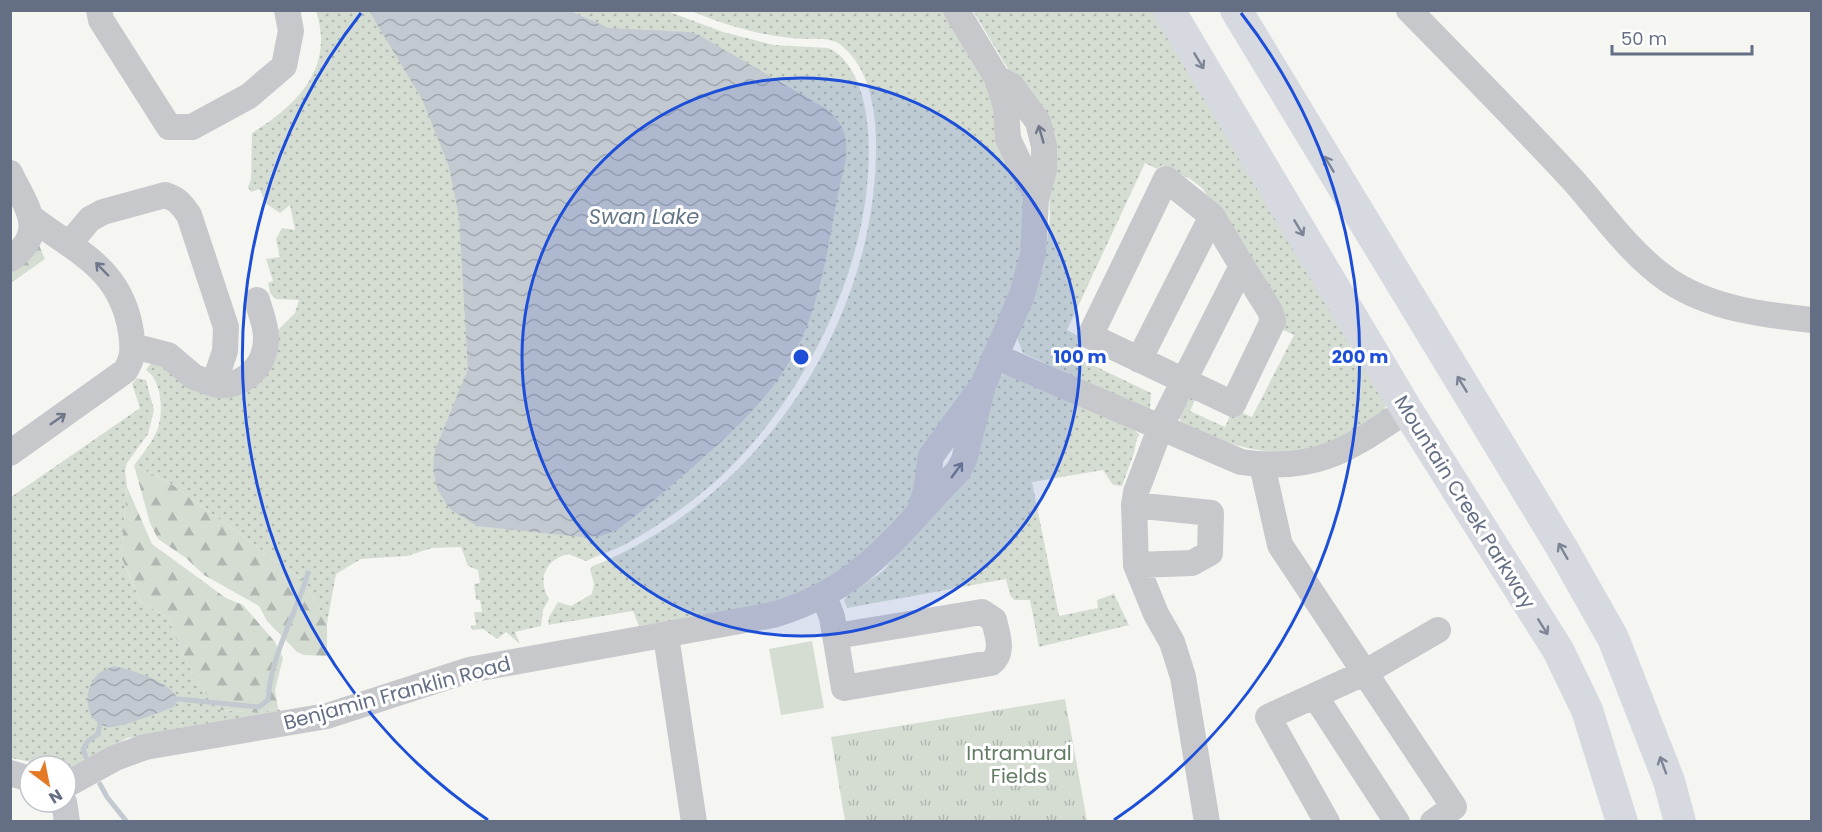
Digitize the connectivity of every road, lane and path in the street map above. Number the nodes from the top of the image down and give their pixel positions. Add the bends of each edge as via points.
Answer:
1 (99, 10) edge
2 (287, 10) edge
3 (956, 10) edge
4 (1169, 10) edge
5 (1236, 10) edge
6 (1408, 10) edge
7 (10, 173) edge
8 (1212, 216) junction
9 (32, 218) junction
10 (69, 244) junction
11 (10, 259) edge
12 (1242, 266) junction
13 (257, 300) dead end
14 (1812, 320) edge
15 (133, 346) junction
16 (995, 356) junction
17 (1139, 360) junction
18 (1184, 382) junction
19 (214, 384) junction
20 (1407, 410) junction
21 (1161, 426) junction
22 (10, 453) edge
23 (1262, 465) junction
24 (1134, 505) junction
25 (1136, 564) junction
26 (824, 596) junction
27 (1438, 630) dead end
28 (666, 636) junction
29 (836, 636) junction
30 (1364, 673) junction
31 (1315, 696) junction
32 (78, 778) edge
33 (694, 822) edge
34 (1207, 822) edge
35 (1327, 822) edge
36 (1397, 822) edge
37 (1433, 822) edge
38 (1622, 822) edge
39 (1680, 822) edge

1 - 2 street via 101,20 170,127 192,127 249,96 284,66 291,31
3 - 16 street via 997,78 1006,106 1008,139 1028,182 1037,191 1029,275
4 -> 20 main road, Mountain Creek Parkway
39 -> 5 main road via 1669,781 1613,638
6 - 14 street via 1572,179 1644,261 1669,281 1701,298 1769,316
7 - 9 street
8 - 12 street
8 - 17 street
8 - 17 street via 1166,179 1090,336
9 - 10 street
9 - 11 street via 30,242
15 -> 10 street via 129,315 112,280
10 - 19 street via 90,219 103,212 165,195 182,204 226,327 223,359
12 - 18 street
12 - 18 street via 1270,310 1272,329 1233,404
13 - 19 street via 267,338 256,369 239,382
15 - 19 street via 168,355 194,377
22 -> 15 street via 125,371
16 - 21 street
16 - 26 street, Benjamin Franklin Road via 983,385 931,456 918,513 868,566
17 - 18 street
18 - 21 street
20 - 23 street via 1337,454 1295,465
20 -> 38 main road, Mountain Creek Parkway via 1558,650 1587,710
21 - 23 street via 1241,462
21 - 24 street
23 - 30 street via 1280,545
24 - 25 street
24 - 25 street via 1211,513 1212,535 1210,553 1192,563
25 - 34 street via 1172,642 1183,677
26 - 28 street, Benjamin Franklin Road via 773,615
26 - 29 street
27 - 30 street
28 - 32 street, Benjamin Franklin Road via 469,670 327,716 145,747
28 - 33 street
29 - 29 street via 844,688 991,663 1000,651 994,620 982,612
30 - 31 street
30 - 37 street via 1454,807
31 - 35 street via 1268,717
31 - 36 street

